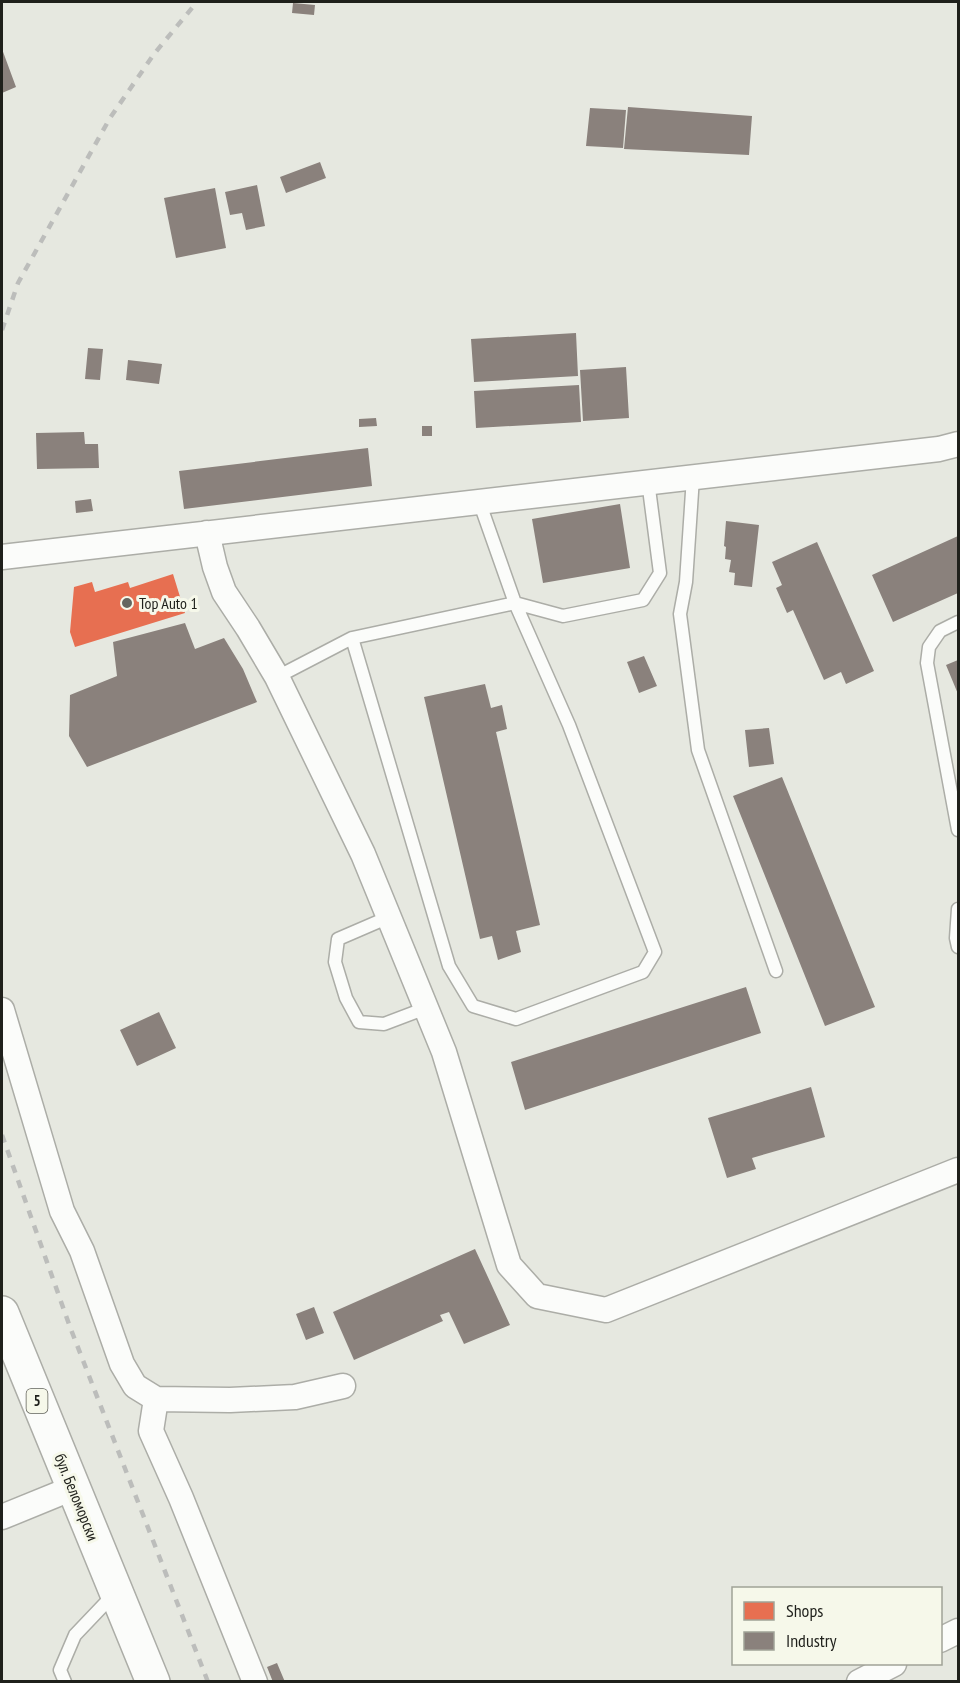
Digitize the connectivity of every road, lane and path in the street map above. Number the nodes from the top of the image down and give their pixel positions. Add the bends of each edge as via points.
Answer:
1 (958, 444) edge
2 (693, 477) junction
3 (648, 482) junction
4 (479, 501) junction
5 (207, 532) junction
6 (3, 562) edge
7 (515, 603) junction
8 (958, 622) edge
9 (352, 638) junction
10 (277, 677) junction
11 (958, 830) edge
12 (958, 909) edge
13 (389, 917) junction
14 (958, 947) edge
15 (776, 971) dead end
16 (426, 1008) junction
17 (2, 1010) edge
18 (958, 1170) edge
19 (2, 1313) edge
20 (343, 1386) dead end
21 (156, 1400) junction
22 (73, 1488) junction
23 (2, 1517) edge
24 (116, 1592) junction
25 (958, 1631) edge
26 (942, 1639) edge
27 (892, 1665) edge
28 (64, 1682) edge
29 (153, 1682) edge
30 (255, 1682) edge
31 (859, 1682) edge

1 - 2 street
2 - 3 street
2 - 15 lane via 680,614 698,750
3 - 4 street
3 - 7 lane via 660,573 643,600 563,616
4 - 5 street
4 - 7 lane
5 - 6 street
5 - 10 street via 224,592
7 - 9 lane
7 - 9 lane via 569,726 655,952 643,972 516,1019 474,1006 449,966
8 - 11 lane via 940,631 929,647 927,663
9 - 10 lane
10 - 13 street via 363,854
12 - 14 lane
13 - 16 street
13 - 16 lane via 338,939 335,962 346,999 359,1022 384,1024
16 - 18 street via 444,1052 509,1265 537,1296 606,1310
17 - 21 street via 62,1211 82,1251 122,1364 135,1386
19 - 22 main road, бул. Беломорски / 5
20 - 21 street via 295,1397
21 - 30 street via 151,1431
22 - 23 street
22 - 24 main road, бул. Беломорски / 5
24 - 28 lane via 75,1635 60,1670
24 - 29 main road, бул. Беломорски / 5
25 - 26 street
27 - 31 street

